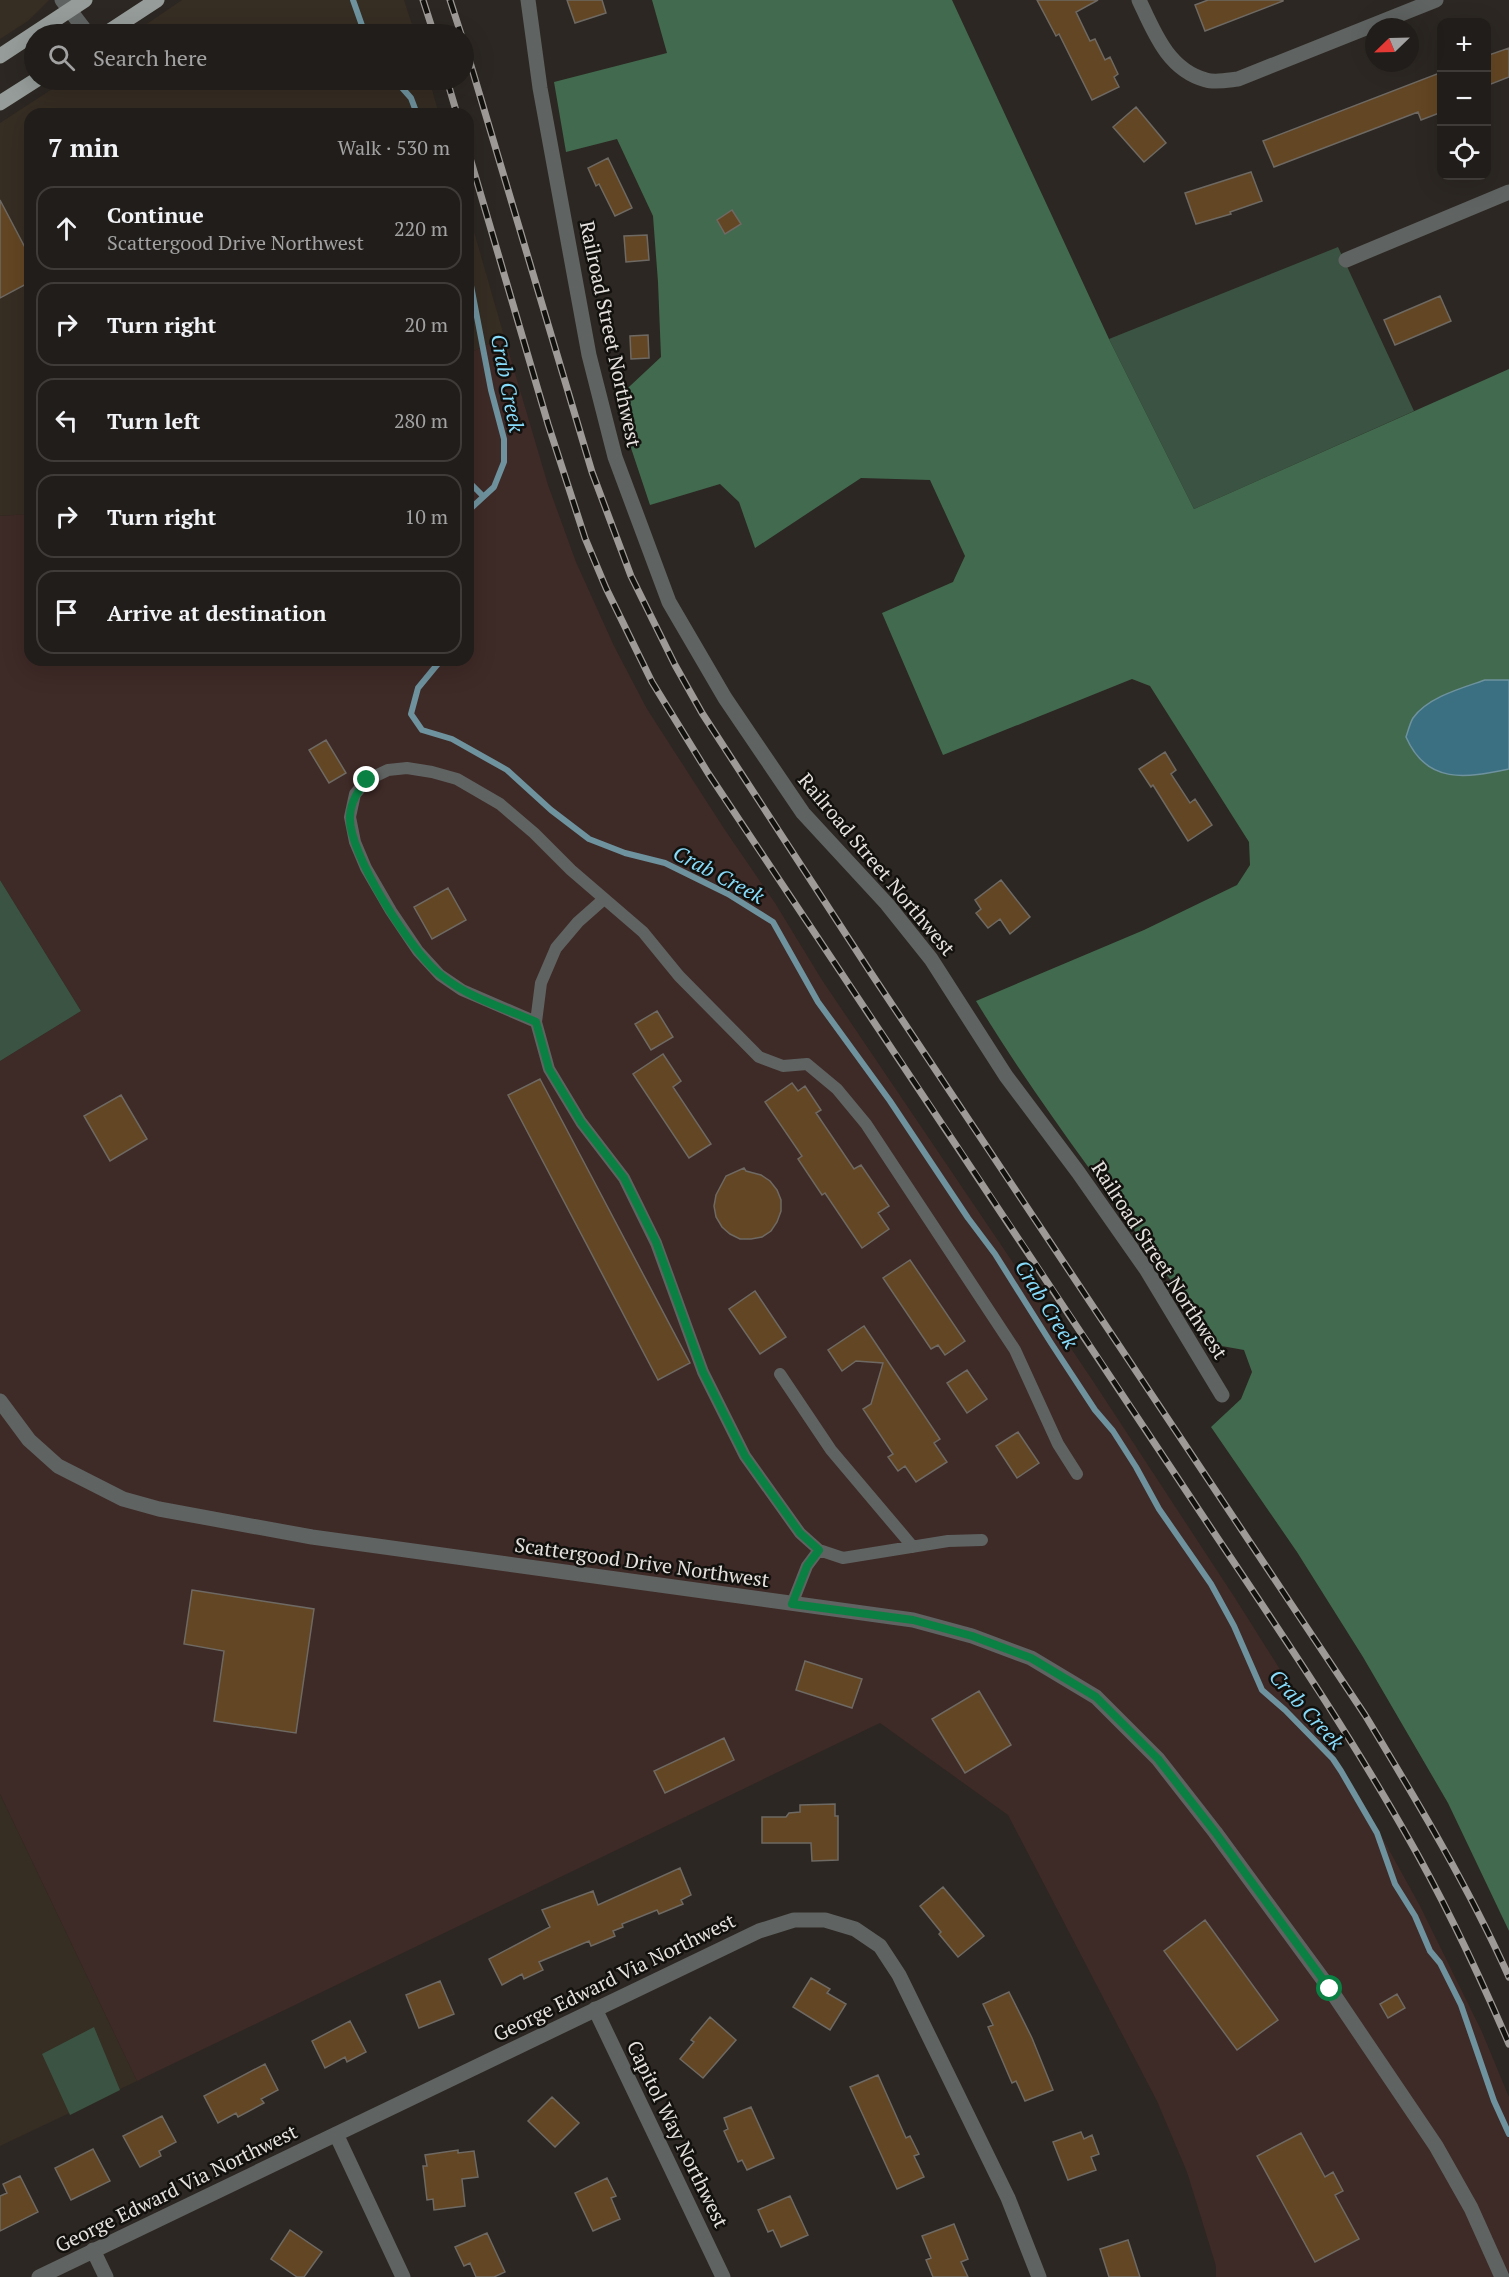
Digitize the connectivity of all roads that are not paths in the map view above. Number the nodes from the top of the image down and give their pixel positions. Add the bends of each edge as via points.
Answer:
1 (85, 0) edge
2 (157, 0) edge
3 (528, 0) edge
4 (1139, 0) edge
5 (1436, 0) edge
6 (66, 5) edge
7 (41, 24) edge
8 (80, 24) edge
9 (120, 24) edge
10 (24, 37) edge
11 (0, 56) edge
12 (24, 88) edge
13 (0, 103) edge
14 (1509, 192) edge
15 (1346, 260) dead end
16 (604, 899) junction
17 (536, 1022) junction
18 (780, 1374) dead end
19 (1222, 1395) dead end
20 (0, 1401) edge
21 (1077, 1474) dead end
22 (982, 1540) dead end
23 (913, 1547) junction
24 (819, 1550) junction
25 (792, 1604) junction
26 (594, 2009) junction
27 (336, 2134) junction
28 (93, 2250) junction
29 (39, 2277) edge
30 (106, 2277) edge
31 (403, 2277) edge
32 (723, 2277) edge
33 (1039, 2277) edge
34 (1502, 2277) edge

1 - 6 main road
2 - 9 main road
3 - 19 street, Railroad Street Northwest via 540,88 589,356 615,457 669,603 725,698 803,813 932,959 1006,1076 1146,1269
4 - 5 street via 1162,48 1184,70 1207,81 1238,79
6 - 7 main road
6 - 8 street
10 - 11 main road
12 - 13 main road
14 - 15 street
16 - 17 lane via 556,948 541,983
16 - 17 lane via 500,804 457,779 407,768 388,770 367,780 355,794 350,817 355,842 366,868 418,951 440,975 462,990
16 - 21 lane via 643,932 679,976 759,1057 783,1066 807,1064 837,1089 866,1124 1015,1350 1058,1443
17 - 24 lane via 549,1069 581,1122 624,1178 656,1242 703,1372 745,1456 800,1533
18 - 23 lane via 831,1449
20 - 25 street, Scattergood Drive Northwest via 29,1440 58,1466 123,1499 159,1509 312,1537
22 - 23 lane
23 - 24 lane via 843,1558
24 - 25 lane via 807,1566
25 - 34 street, Scattergood Drive Northwest via 913,1620 972,1636 1031,1658 1096,1697 1158,1759 1330,1989 1436,2146 1471,2208
26 - 27 street, George Edward Via Northwest
26 - 32 street, Capitol Way Northwest
26 - 33 street, George Edward Via Northwest via 759,1931 794,1920 825,1920 855,1929 880,1946 899,1975 1008,2198
27 - 28 street, George Edward Via Northwest
27 - 31 street
28 - 29 street, George Edward Via Northwest
28 - 30 street

